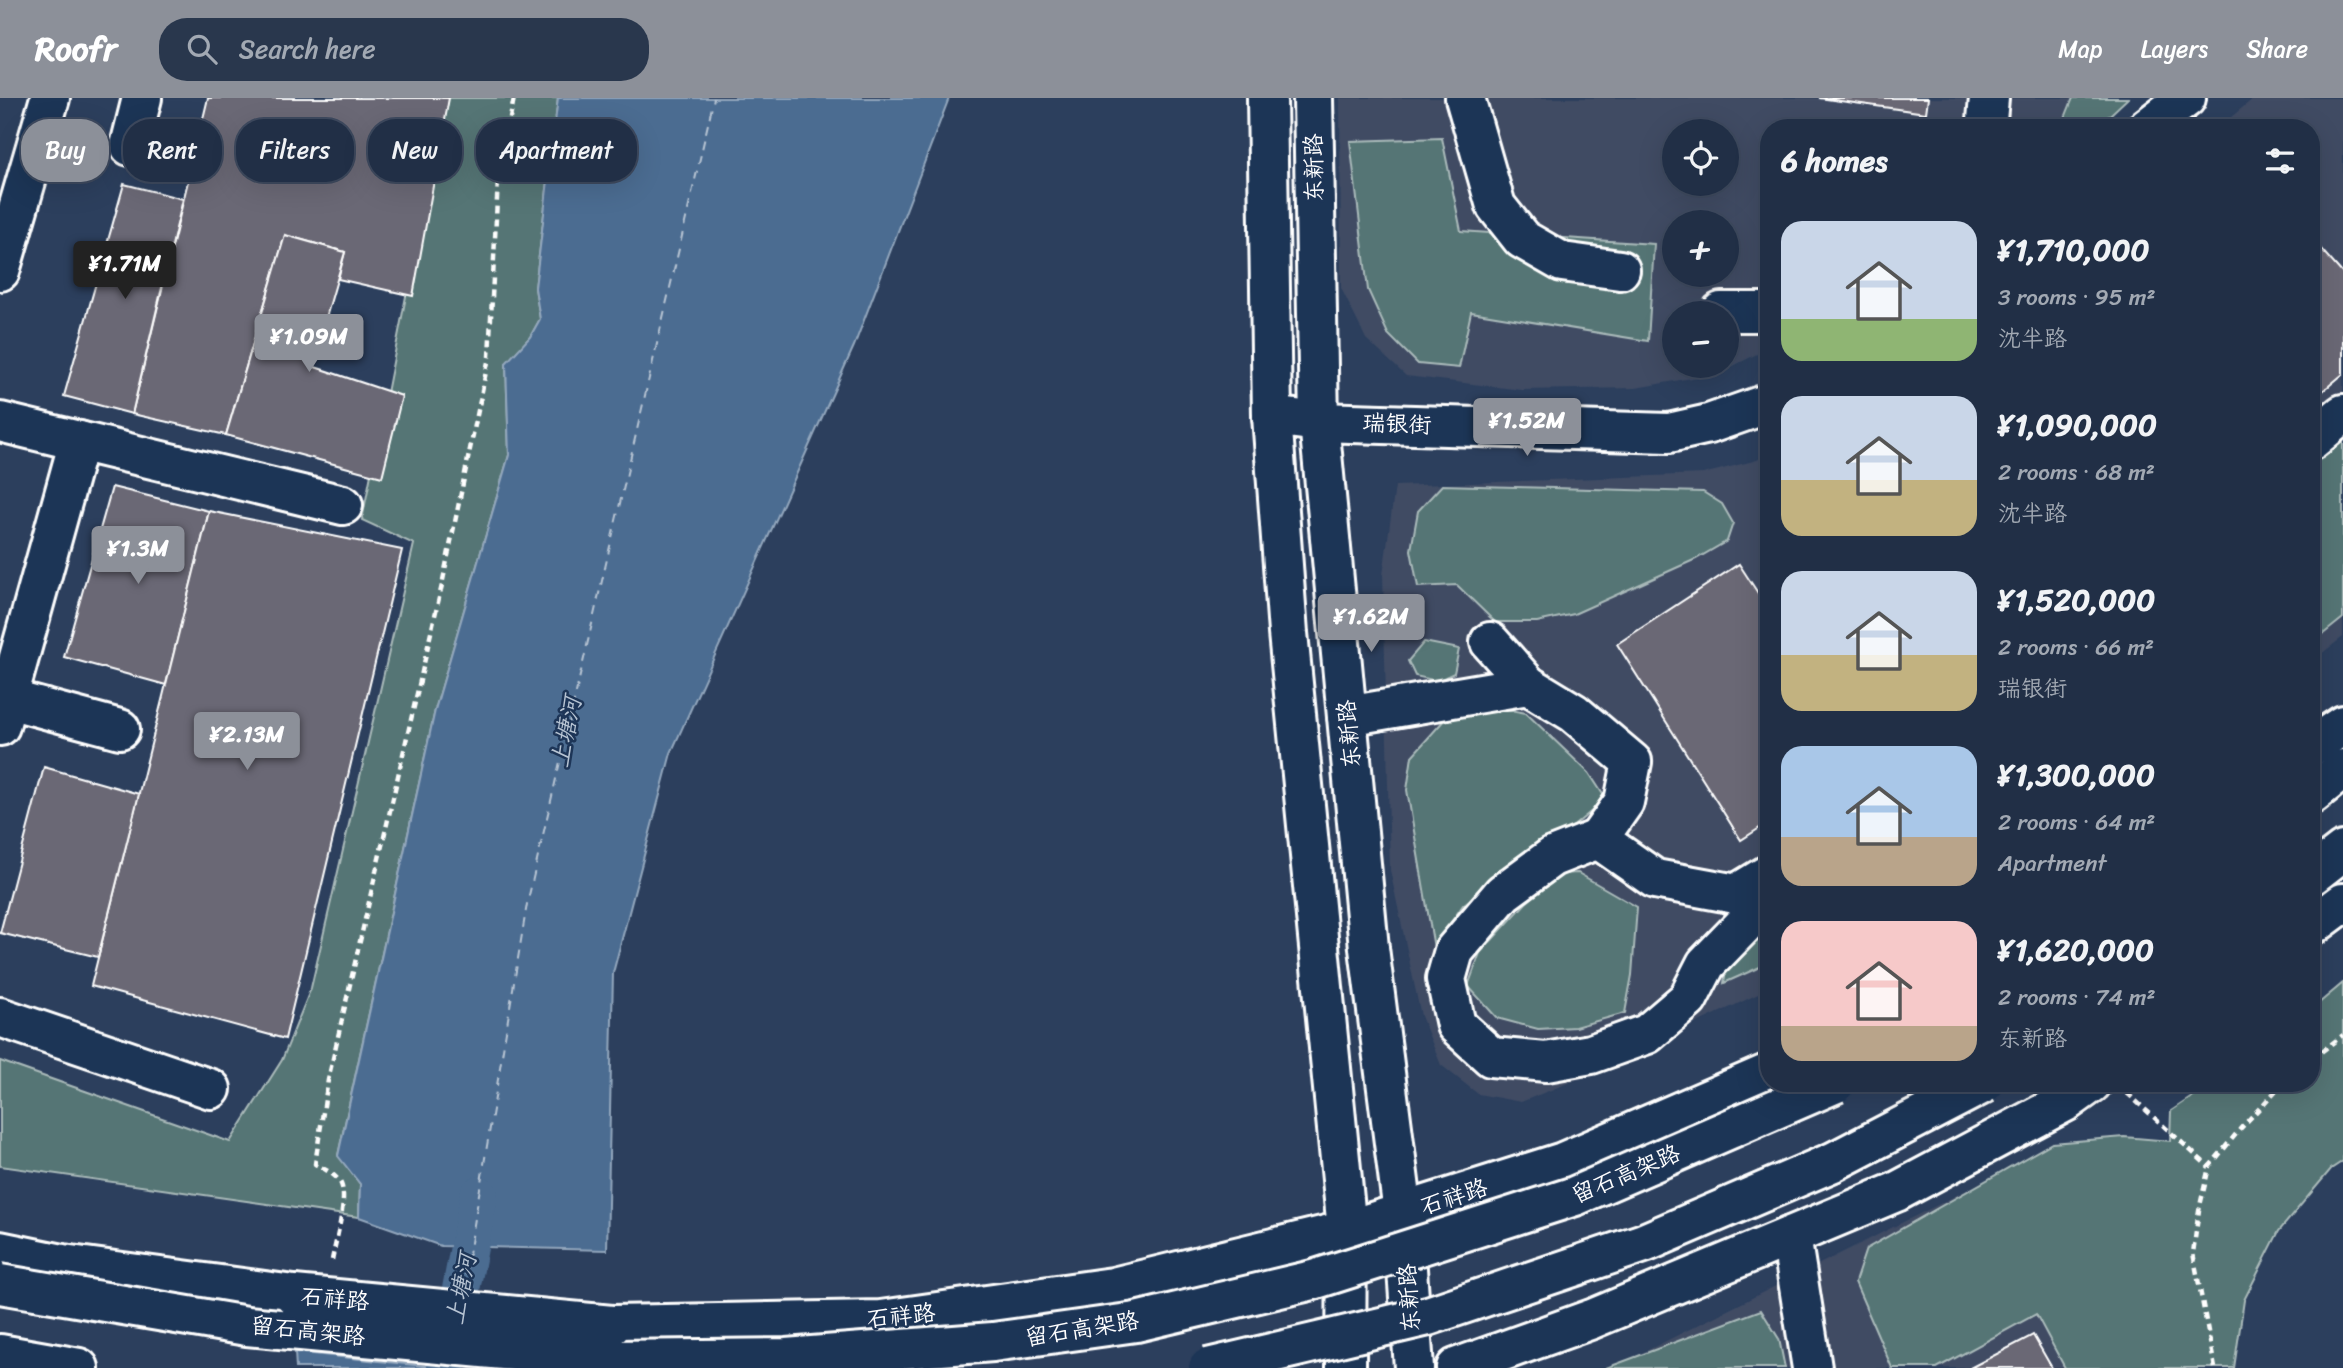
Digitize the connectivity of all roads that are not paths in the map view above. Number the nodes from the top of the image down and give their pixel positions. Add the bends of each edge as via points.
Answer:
1 (50, 98) edge
2 (142, 98) edge
3 (1267, 98) edge
4 (1313, 98) edge
5 (1989, 98) edge
6 (2186, 98) edge
7 (1461, 99) edge
8 (137, 119) edge
9 (1987, 119) edge
10 (2159, 119) edge
11 (1620, 270) dead end
12 (0, 271) edge
13 (1739, 312) edge
14 (1760, 312) edge
15 (1760, 406) edge
16 (2343, 414) edge
17 (1272, 416) junction
18 (0, 422) edge
19 (1319, 422) junction
20 (2320, 433) edge
21 (79, 441) junction
22 (343, 505) dead end
23 (1490, 642) dead end
24 (1528, 685) junction
25 (4, 713) edge
26 (1347, 716) junction
27 (2343, 725) edge
28 (120, 729) dead end
29 (2320, 741) edge
30 (2343, 769) edge
31 (2320, 788) edge
32 (1598, 839) junction
33 (2343, 851) edge
34 (2320, 869) edge
35 (1760, 879) edge
36 (2343, 903) edge
37 (1760, 908) edge
38 (2320, 920) edge
39 (0, 1017) edge
40 (1760, 1077) edge
41 (211, 1088) dead end
42 (1815, 1092) edge
43 (1968, 1092) edge
44 (2096, 1092) edge
45 (1403, 1213) junction
46 (1347, 1230) junction
47 (1791, 1236) junction
48 (0, 1251) edge
49 (0, 1284) edge
50 (0, 1354) edge
51 (79, 1368) edge
52 (1208, 1368) edge
53 (1346, 1368) edge
54 (1414, 1368) edge
55 (1456, 1368) edge
56 (1812, 1368) edge

1 - 12 main road
2 - 8 main road
3 - 17 main road, 东新路
4 - 19 main road, 东新路
5 - 9 main road
6 - 10 main road
7 - 11 main road via 1496,206 1522,239 1562,262
13 - 14 main road
15 - 19 main road, 瑞银街 via 1669,433
16 - 20 main road
17 - 19 main road, 瑞银街
17 - 46 main road, 东新路 via 1288,633
18 - 21 main road
19 - 26 main road, 东新路
21 - 22 main road
21 - 25 main road
23 - 24 main road
24 - 26 main road
24 - 32 main road via 1574,713 1632,762 1624,802
25 - 28 main road
26 - 45 main road, 东新路 via 1369,948
27 - 29 main road
30 - 31 main road
32 - 35 main road via 1655,879 1736,894
32 - 37 main road via 1552,857 1503,893 1454,951 1446,979 1456,1025 1492,1057 1546,1062 1591,1054 1647,1034 1688,999 1706,964
33 - 34 main road
36 - 38 main road
39 - 41 main road
40 - 45 main road, 石祥路 via 1563,1162
42 - 49 main road, 留石高架路, bridge via 1575,1196 1313,1280 1136,1322 993,1342 786,1358 609,1360 247,1326
43 - 52 main road, bridge via 1833,1163 1644,1242 1428,1316
44 - 47 main road via 2067,1101 1896,1192
45 - 46 main road, 石祥路
45 - 54 main road, 东新路
46 - 48 main road, 石祥路, bridge via 1113,1287 881,1320 612,1325 294,1295 63,1264
46 - 53 main road, 东新路
47 - 55 main road via 1592,1319
47 - 56 main road
50 - 51 main road

